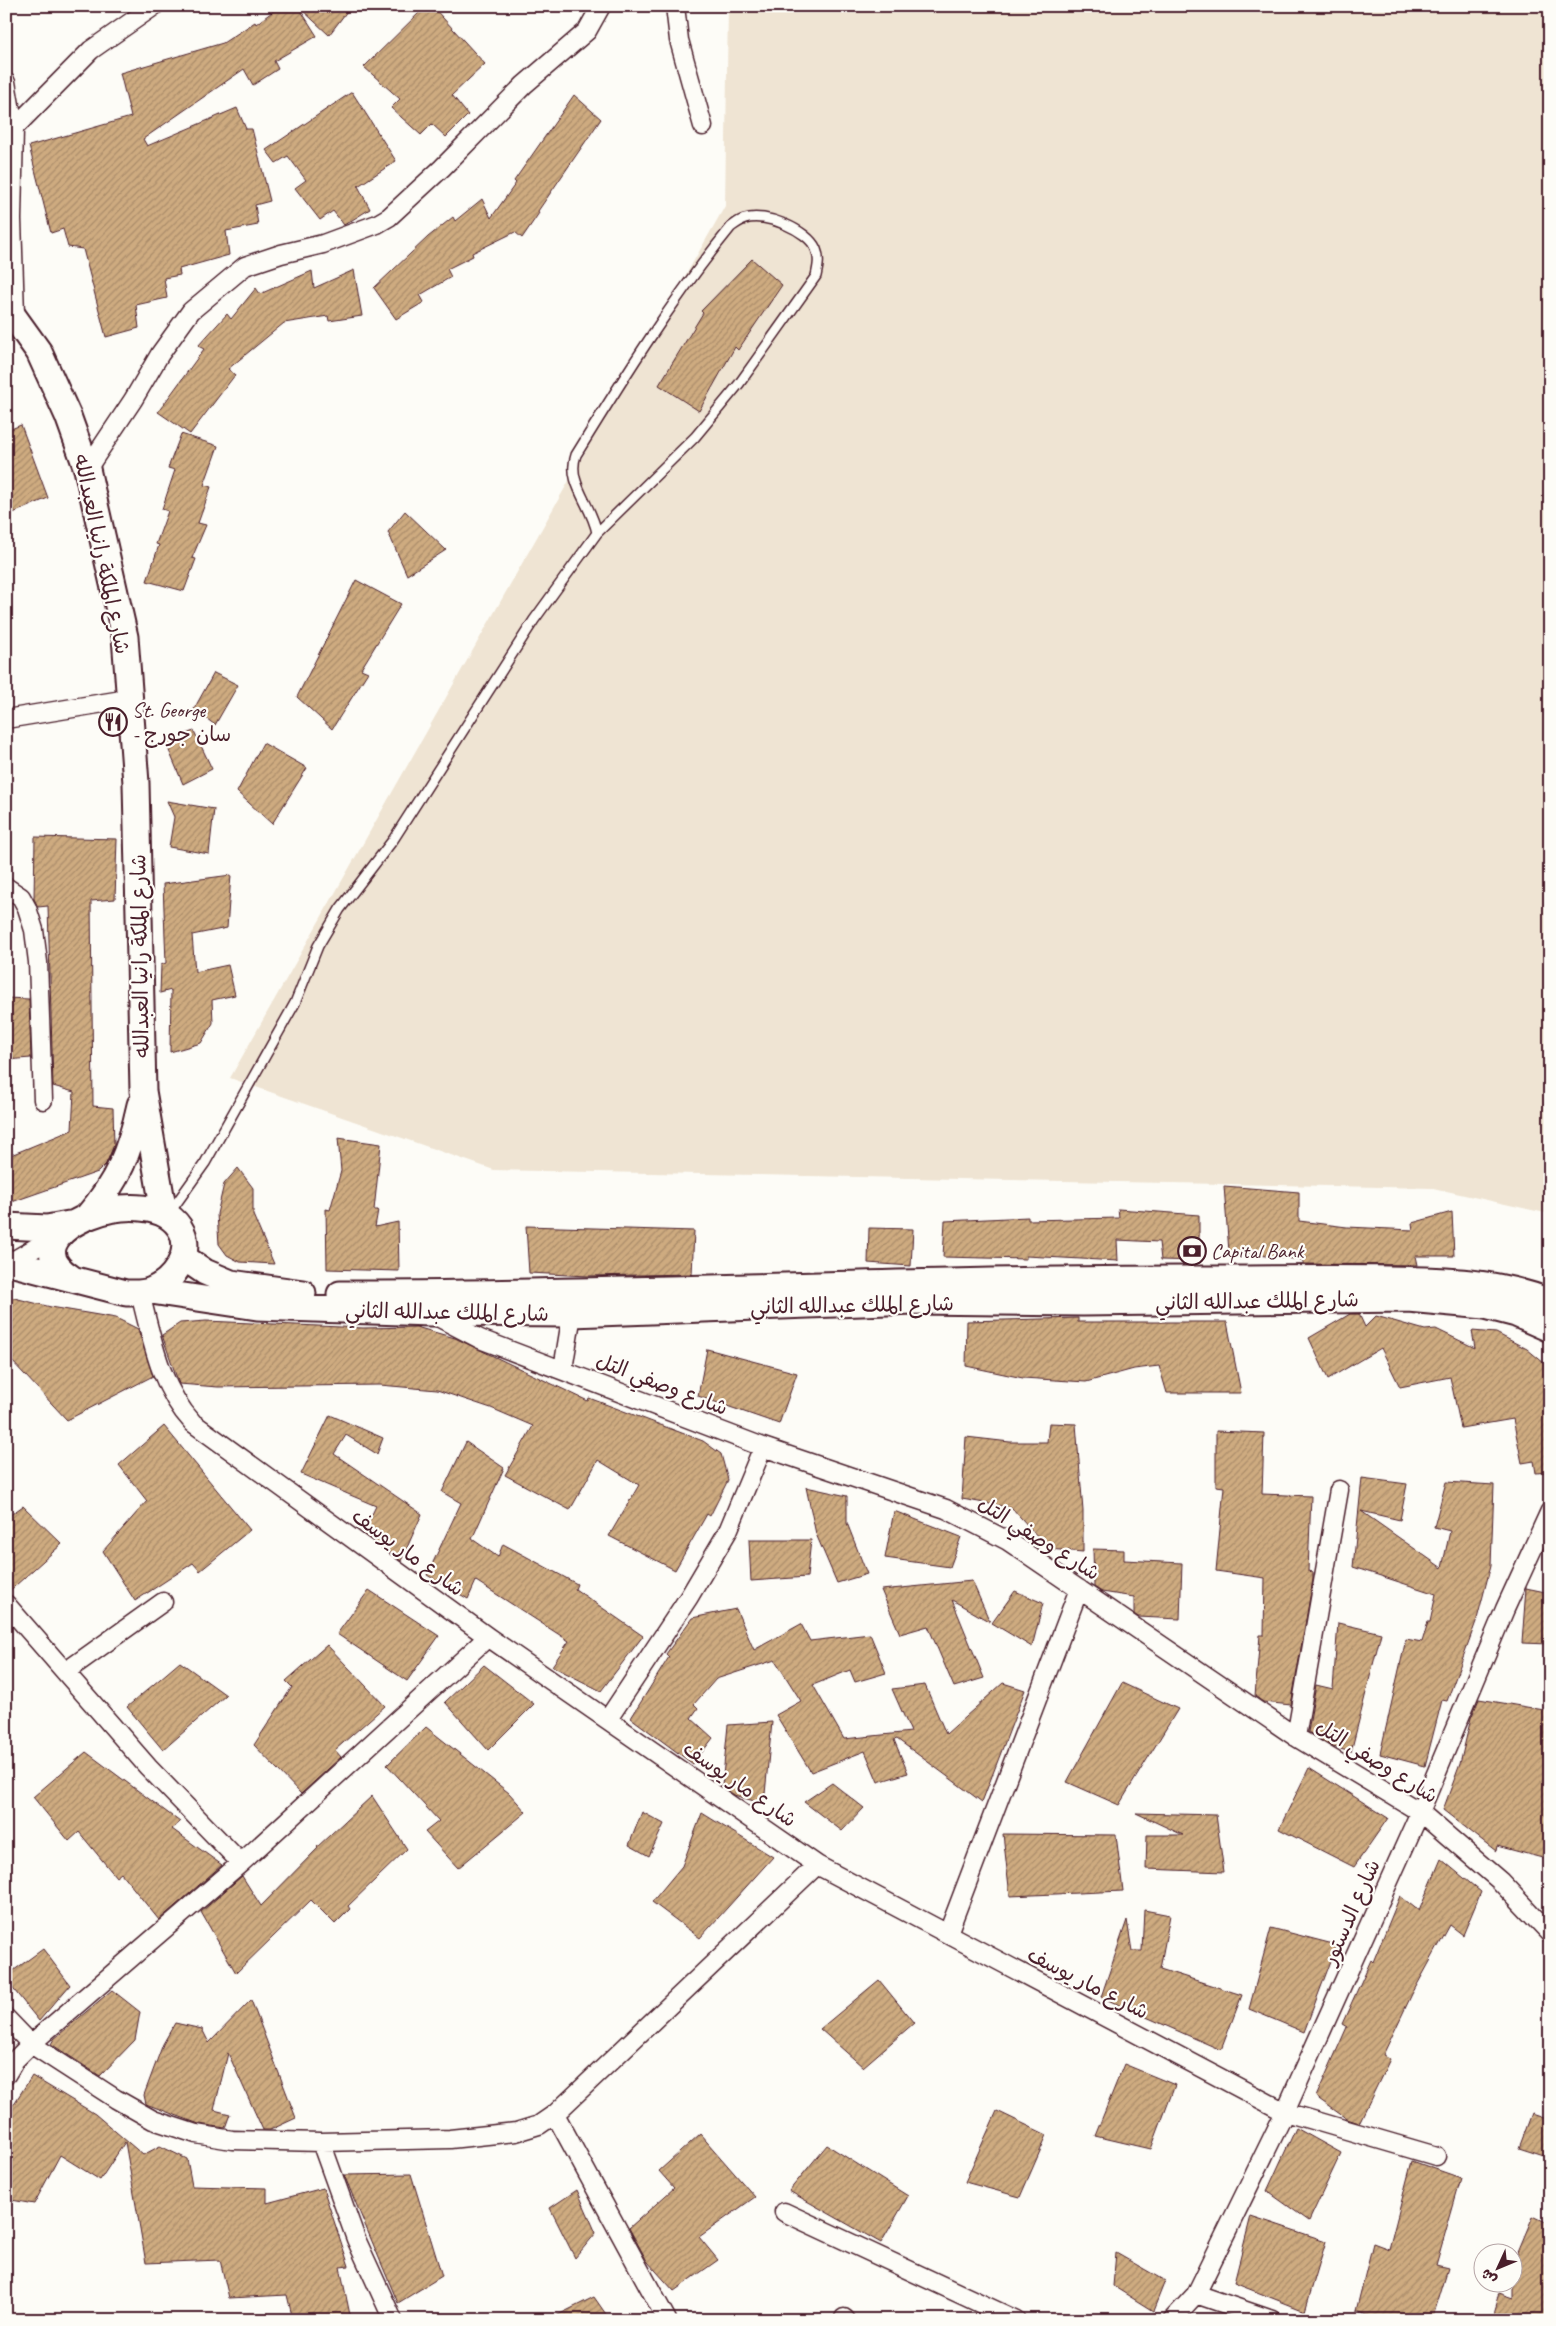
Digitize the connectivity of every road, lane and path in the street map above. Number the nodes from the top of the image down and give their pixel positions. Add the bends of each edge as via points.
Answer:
1 (154, 6) edge
2 (601, 6) edge
3 (675, 6) edge
4 (6, 82) edge
5 (703, 126) dead end
6 (14, 128) junction
7 (10, 311) edge
8 (86, 468) junction
9 (597, 533) junction
10 (128, 699) junction
11 (6, 719) edge
12 (6, 887) edge
13 (143, 1091) junction
14 (43, 1100) dead end
15 (166, 1214) junction
16 (72, 1225) junction
17 (6, 1226) edge
18 (183, 1257) junction
19 (7, 1264) edge
20 (70, 1277) junction
21 (145, 1292) junction
22 (1550, 1302) edge
23 (430, 1313) junction
24 (572, 1314) junction
25 (1550, 1329) edge
26 (563, 1369) junction
27 (763, 1447) junction
28 (1339, 1490) dead end
29 (1550, 1511) edge
30 (1079, 1589) junction
31 (163, 1602) dead end
32 (6, 1604) edge
33 (488, 1637) junction
34 (65, 1672) junction
35 (608, 1720) junction
36 (1296, 1737) junction
37 (1420, 1812) junction
38 (241, 1863) junction
39 (817, 1865) junction
40 (948, 1933) junction
41 (1550, 1934) edge
42 (6, 2018) edge
43 (32, 2044) junction
44 (6, 2075) edge
45 (1285, 2112) junction
46 (555, 2114) junction
47 (321, 2142) junction
48 (1436, 2156) dead end
49 (784, 2212) dead end
50 (1196, 2294) junction
51 (392, 2320) edge
52 (667, 2320) edge
53 (1016, 2320) edge
54 (1172, 2320) edge
55 (1272, 2320) edge

1 - 6 street via 91,50
2 - 8 street via 587,31 524,85 389,217 323,244 245,266 191,311
3 - 5 street via 679,40
4 - 6 street
6 - 7 street
7 - 8 main road, شارع الملكة رانيا العبدالله via 39,352 55,384
8 - 10 main road, شارع الملكة رانيا العبدالله via 125,637
9 - 9 lane via 695,437 739,384 816,276 817,250 798,231 777,221 758,217 745,219 731,227 656,330 602,412 572,465 573,477 592,512
9 - 15 lane via 534,620 393,840 340,909 318,946 295,1003 205,1164
10 - 11 street
10 - 13 main road, شارع الملكة رانيا العبدالله via 136,783
12 - 14 street via 21,897 34,930
13 - 15 main road, شارع الملكة رانيا العبدالله
13 - 16 main road, شارع الملكة رانيا العبدالله via 125,1162 102,1200
15 - 16 main road via 143,1208 124,1208
15 - 18 main road via 182,1233
16 - 17 main road via 47,1228
16 - 19 street
16 - 20 main road via 53,1245 53,1258 59,1270
18 - 21 main road via 176,1272 165,1283
18 - 22 main road, شارع الملك عبدالله الثاني via 205,1272 231,1283 307,1294 635,1291 1130,1278 1360,1278 1484,1284 1526,1292
19 - 20 main road
20 - 21 main road via 126,1294
21 - 23 main road, شارع الملك عبدالله الثاني via 257,1307
21 - 33 street, شارع مار يوسف via 160,1369 172,1395 193,1424
23 - 24 main road, شارع الملك عبدالله الثاني
23 - 26 street, شارع وصفي التل via 480,1338
24 - 25 main road, شارع الملك عبدالله الثاني via 914,1301 1083,1303 1408,1299 1485,1306 1516,1314
24 - 26 street
26 - 27 street, شارع وصفي التل
27 - 30 street, شارع وصفي التل via 946,1509 1008,1541
27 - 35 street via 728,1531
28 - 36 street
29 - 37 street, شارع الدستور
30 - 36 street, شارع وصفي التل
30 - 40 street
31 - 34 street
32 - 34 street
33 - 35 street, شارع مار يوسف
33 - 38 street
34 - 38 street via 148,1767
35 - 39 street, شارع مار يوسف
36 - 37 street, شارع وصفي التل
37 - 41 street, شارع وصفي التل via 1500,1881
37 - 45 street, شارع الدستور
38 - 43 street
39 - 40 street, شارع مار يوسف
39 - 46 street
40 - 45 street, شارع مار يوسف via 1038,1984
42 - 43 street
43 - 44 street via 15,2060
43 - 47 street via 153,2120 196,2134 232,2140
45 - 48 street, شارع مار يوسف
45 - 50 street, شارع الدستور
46 - 47 street via 532,2127 491,2135
46 - 52 street
47 - 51 street via 356,2239
49 - 53 street
50 - 54 street, شارع الدستور
50 - 55 street

